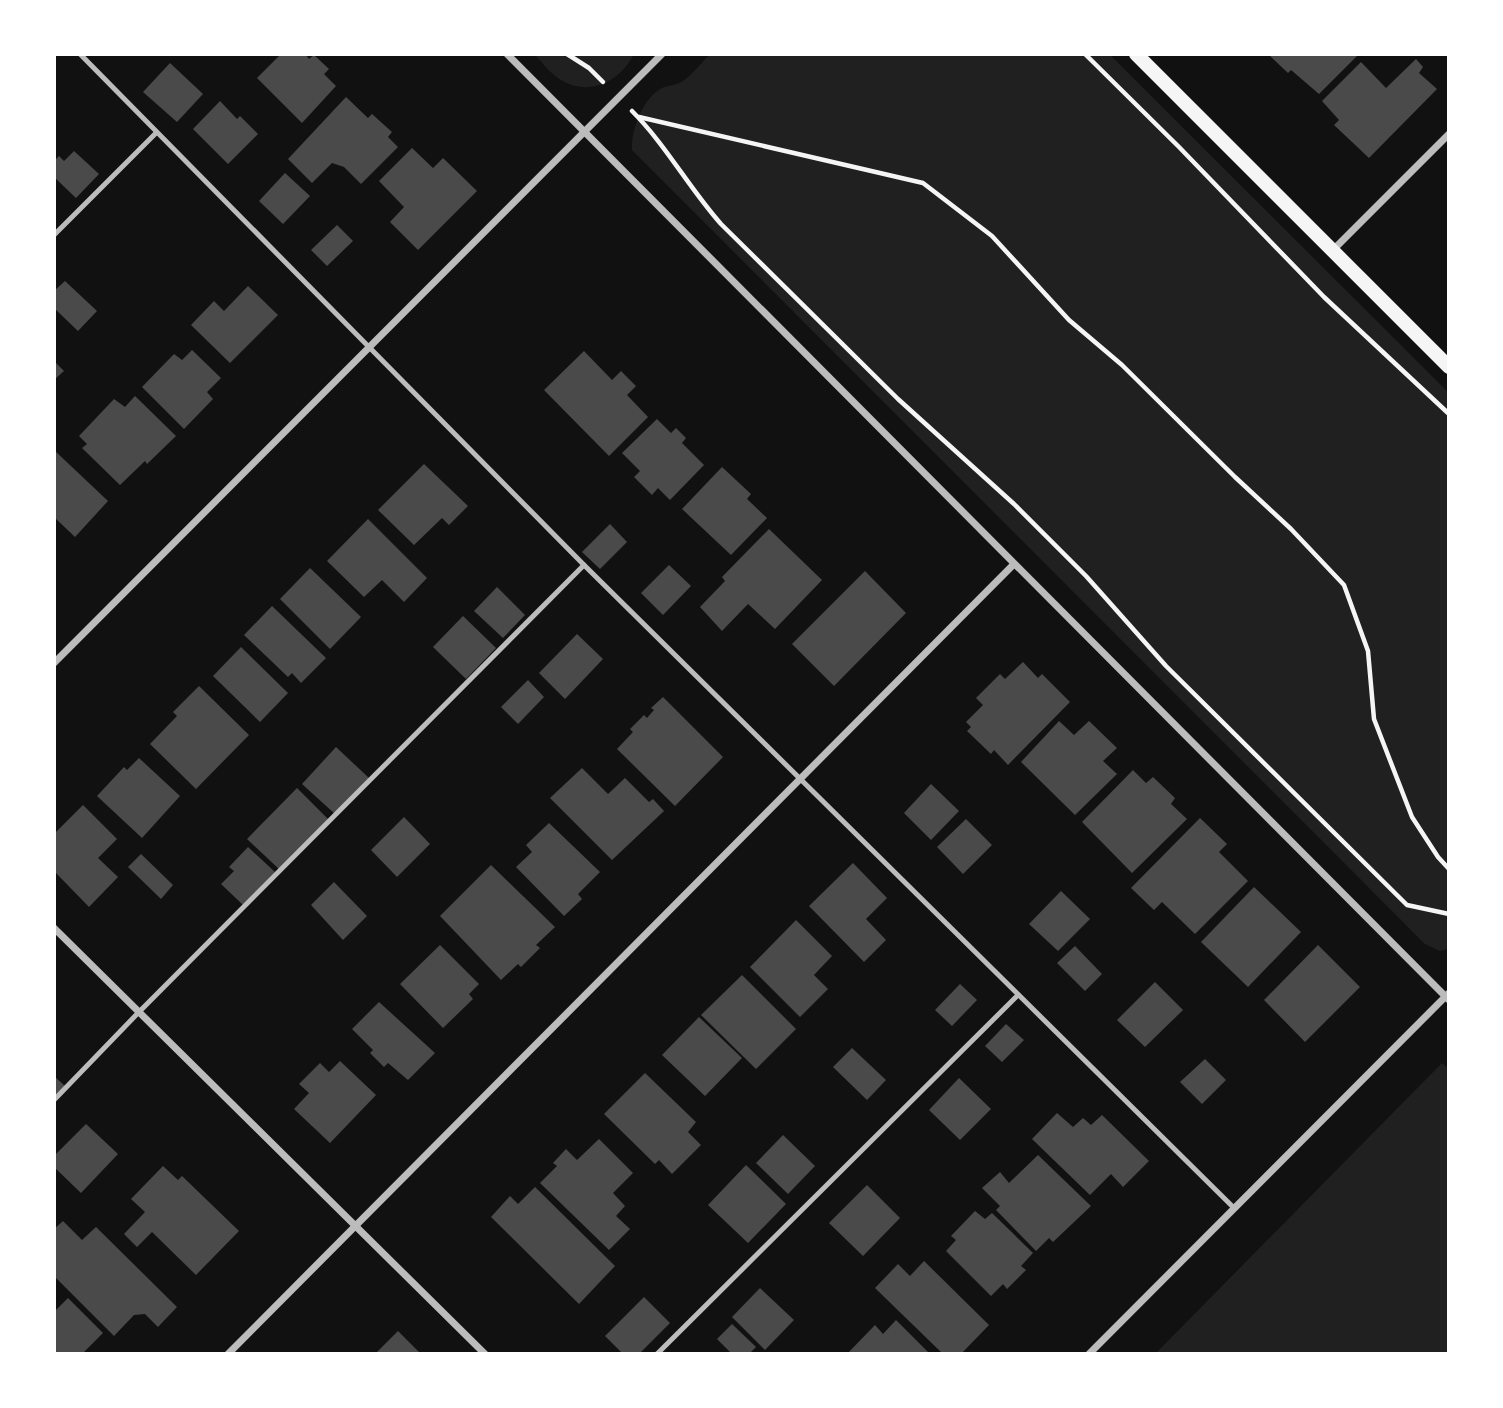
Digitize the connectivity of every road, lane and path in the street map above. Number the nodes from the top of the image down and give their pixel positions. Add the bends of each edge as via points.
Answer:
1 (80, 54) edge
2 (507, 54) edge
3 (567, 54) edge
4 (662, 54) edge
5 (1086, 54) edge
6 (1136, 54) edge
7 (606, 84) dead end
8 (584, 132) junction
9 (156, 133) junction
10 (1449, 134) edge
11 (54, 235) edge
12 (1332, 250) junction
13 (368, 348) junction
14 (1449, 367) edge
15 (1449, 414) edge
16 (584, 565) junction
17 (1013, 565) junction
18 (54, 663) edge
19 (800, 777) junction
20 (1449, 869) edge
21 (1449, 914) edge
22 (54, 928) edge
23 (1018, 995) junction
24 (1448, 996) edge
25 (138, 1013) junction
26 (54, 1100) edge
27 (1233, 1207) junction
28 (356, 1225) junction
29 (228, 1354) edge
30 (485, 1354) edge
31 (657, 1354) edge
32 (1088, 1354) edge

1 - 9 lane
2 - 8 street
3 - 7 path
4 - 8 street
5 - 15 path via 1324,297
6 - 12 main road
8 - 13 street
8 - 17 street
9 - 11 lane
9 - 13 lane
10 - 12 street
12 - 14 main road
13 - 16 lane
13 - 18 street
16 - 19 lane
16 - 25 lane
17 - 19 street
17 - 24 street
19 - 23 lane
19 - 28 street
20 - 21 path via 1412,817 1374,719 1368,651 1344,585 1122,365 1069,320 992,236 923,183 638,117 721,224 898,399 1014,504 1166,666 1407,905
22 - 25 street
23 - 27 lane
23 - 31 lane
24 - 27 street
25 - 26 lane
25 - 28 street
27 - 32 street
28 - 29 street
28 - 30 street

